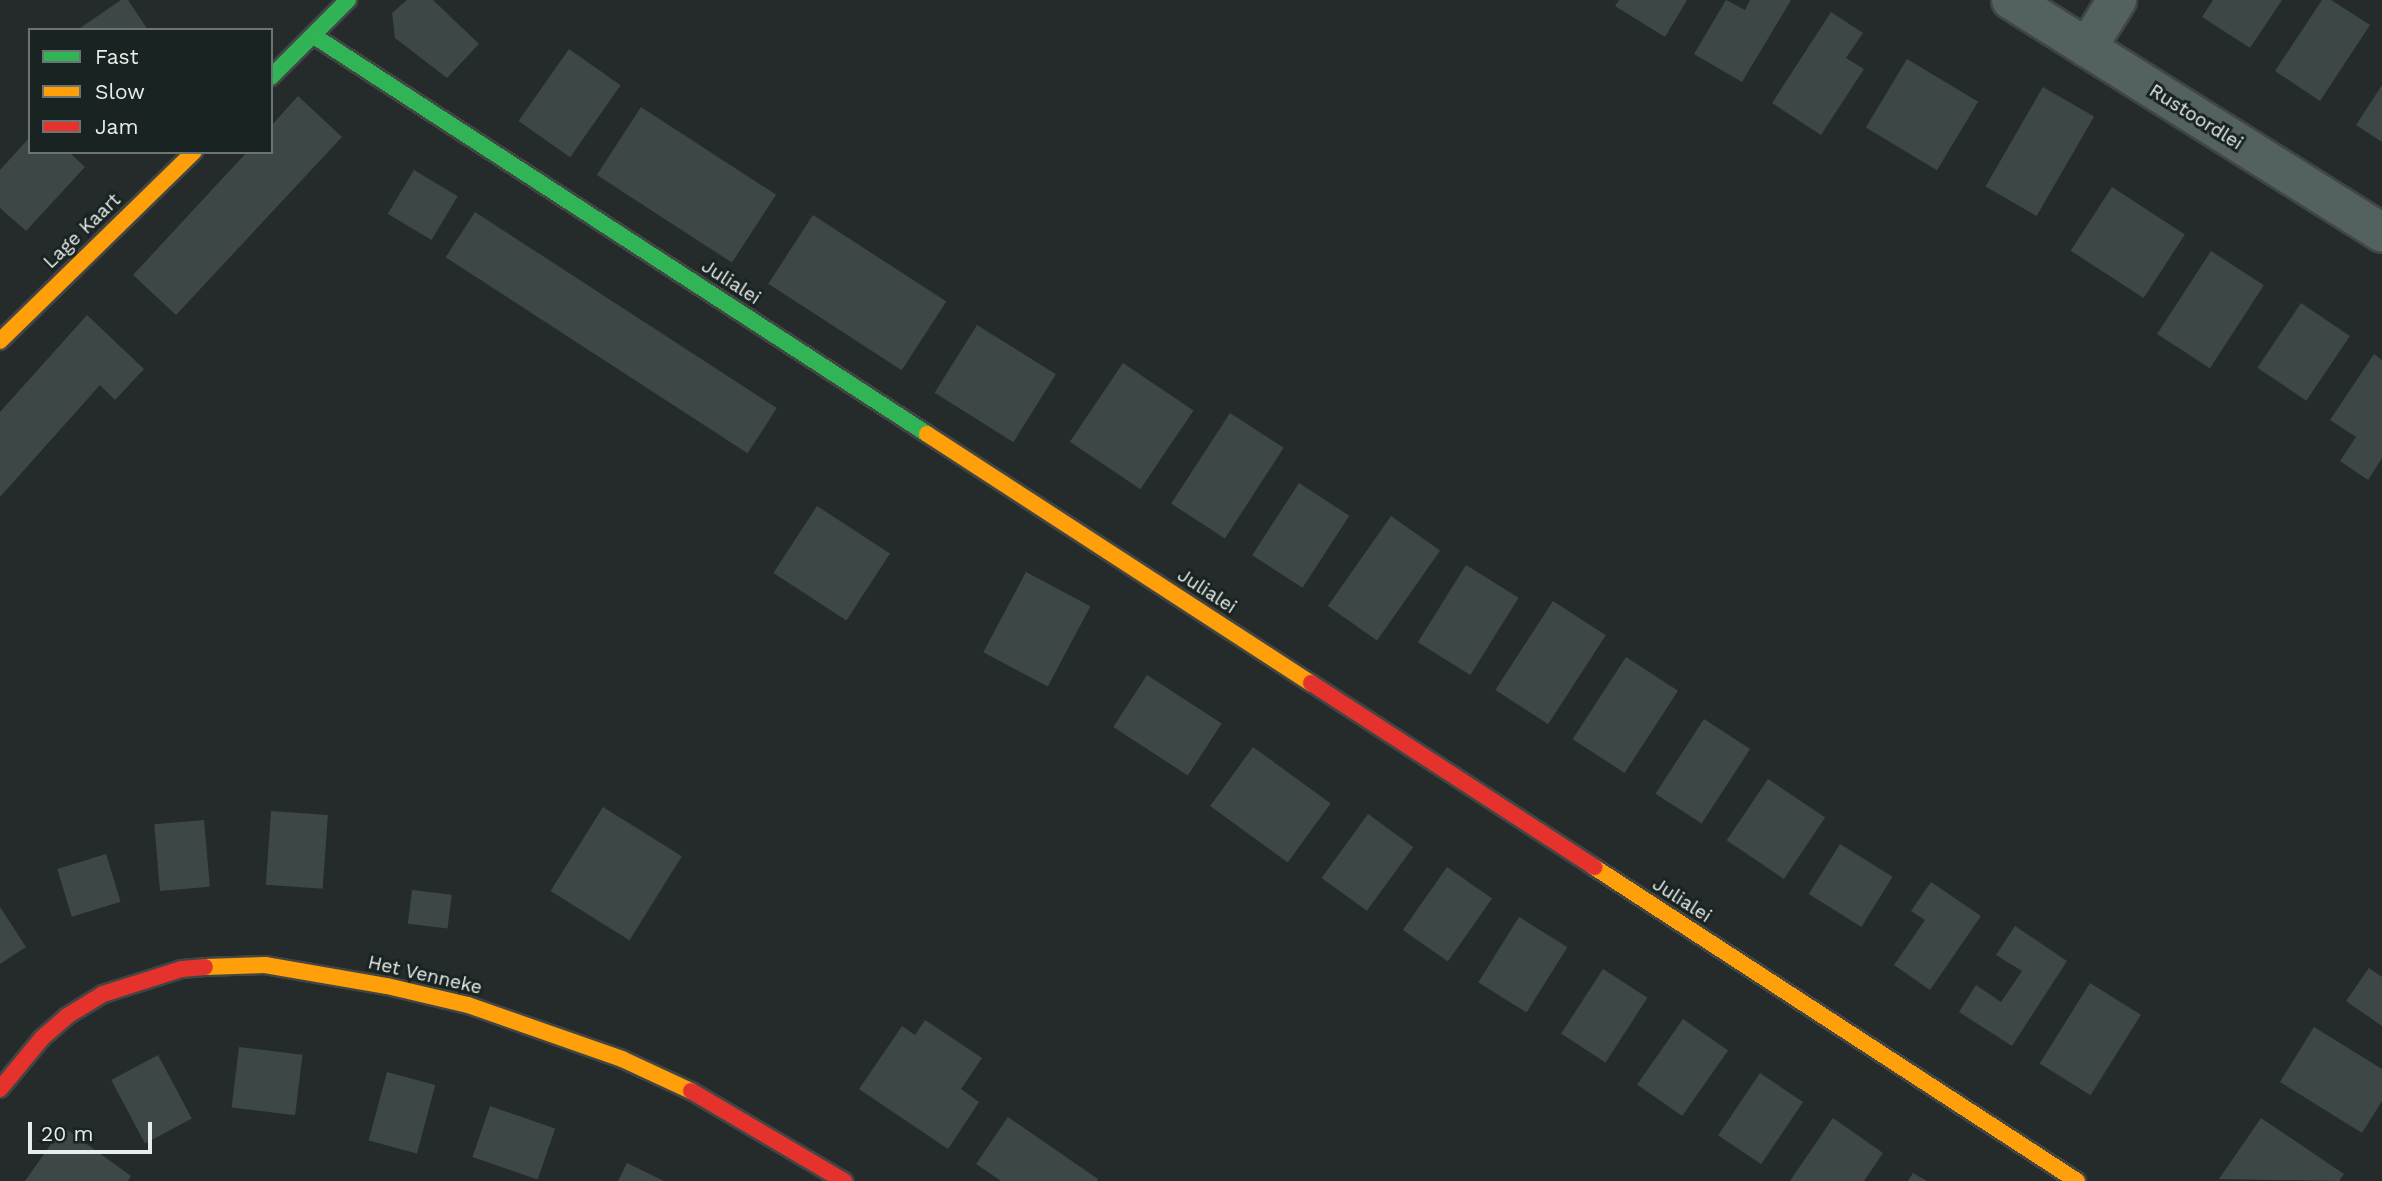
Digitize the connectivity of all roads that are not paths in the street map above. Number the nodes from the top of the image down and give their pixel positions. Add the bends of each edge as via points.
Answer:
1 (348, 0) edge
2 (2011, 0) edge
3 (2117, 0) edge
4 (314, 36) junction
5 (2087, 48) junction
6 (273, 75) edge
7 (192, 154) edge
8 (2382, 233) edge
9 (0, 341) edge
10 (0, 1088) edge
11 (844, 1181) edge
12 (2077, 1181) edge

1 - 4 street
2 - 5 street, Rustoordlei
3 - 5 street
4 - 6 street
4 - 12 street, Julialei
5 - 8 street, Rustoordlei
7 - 9 street, Lage Kaart
10 - 11 street, Het Venneke via 42,1038 103,994 182,969 265,965 387,986 468,1005 548,1031 697,1094

